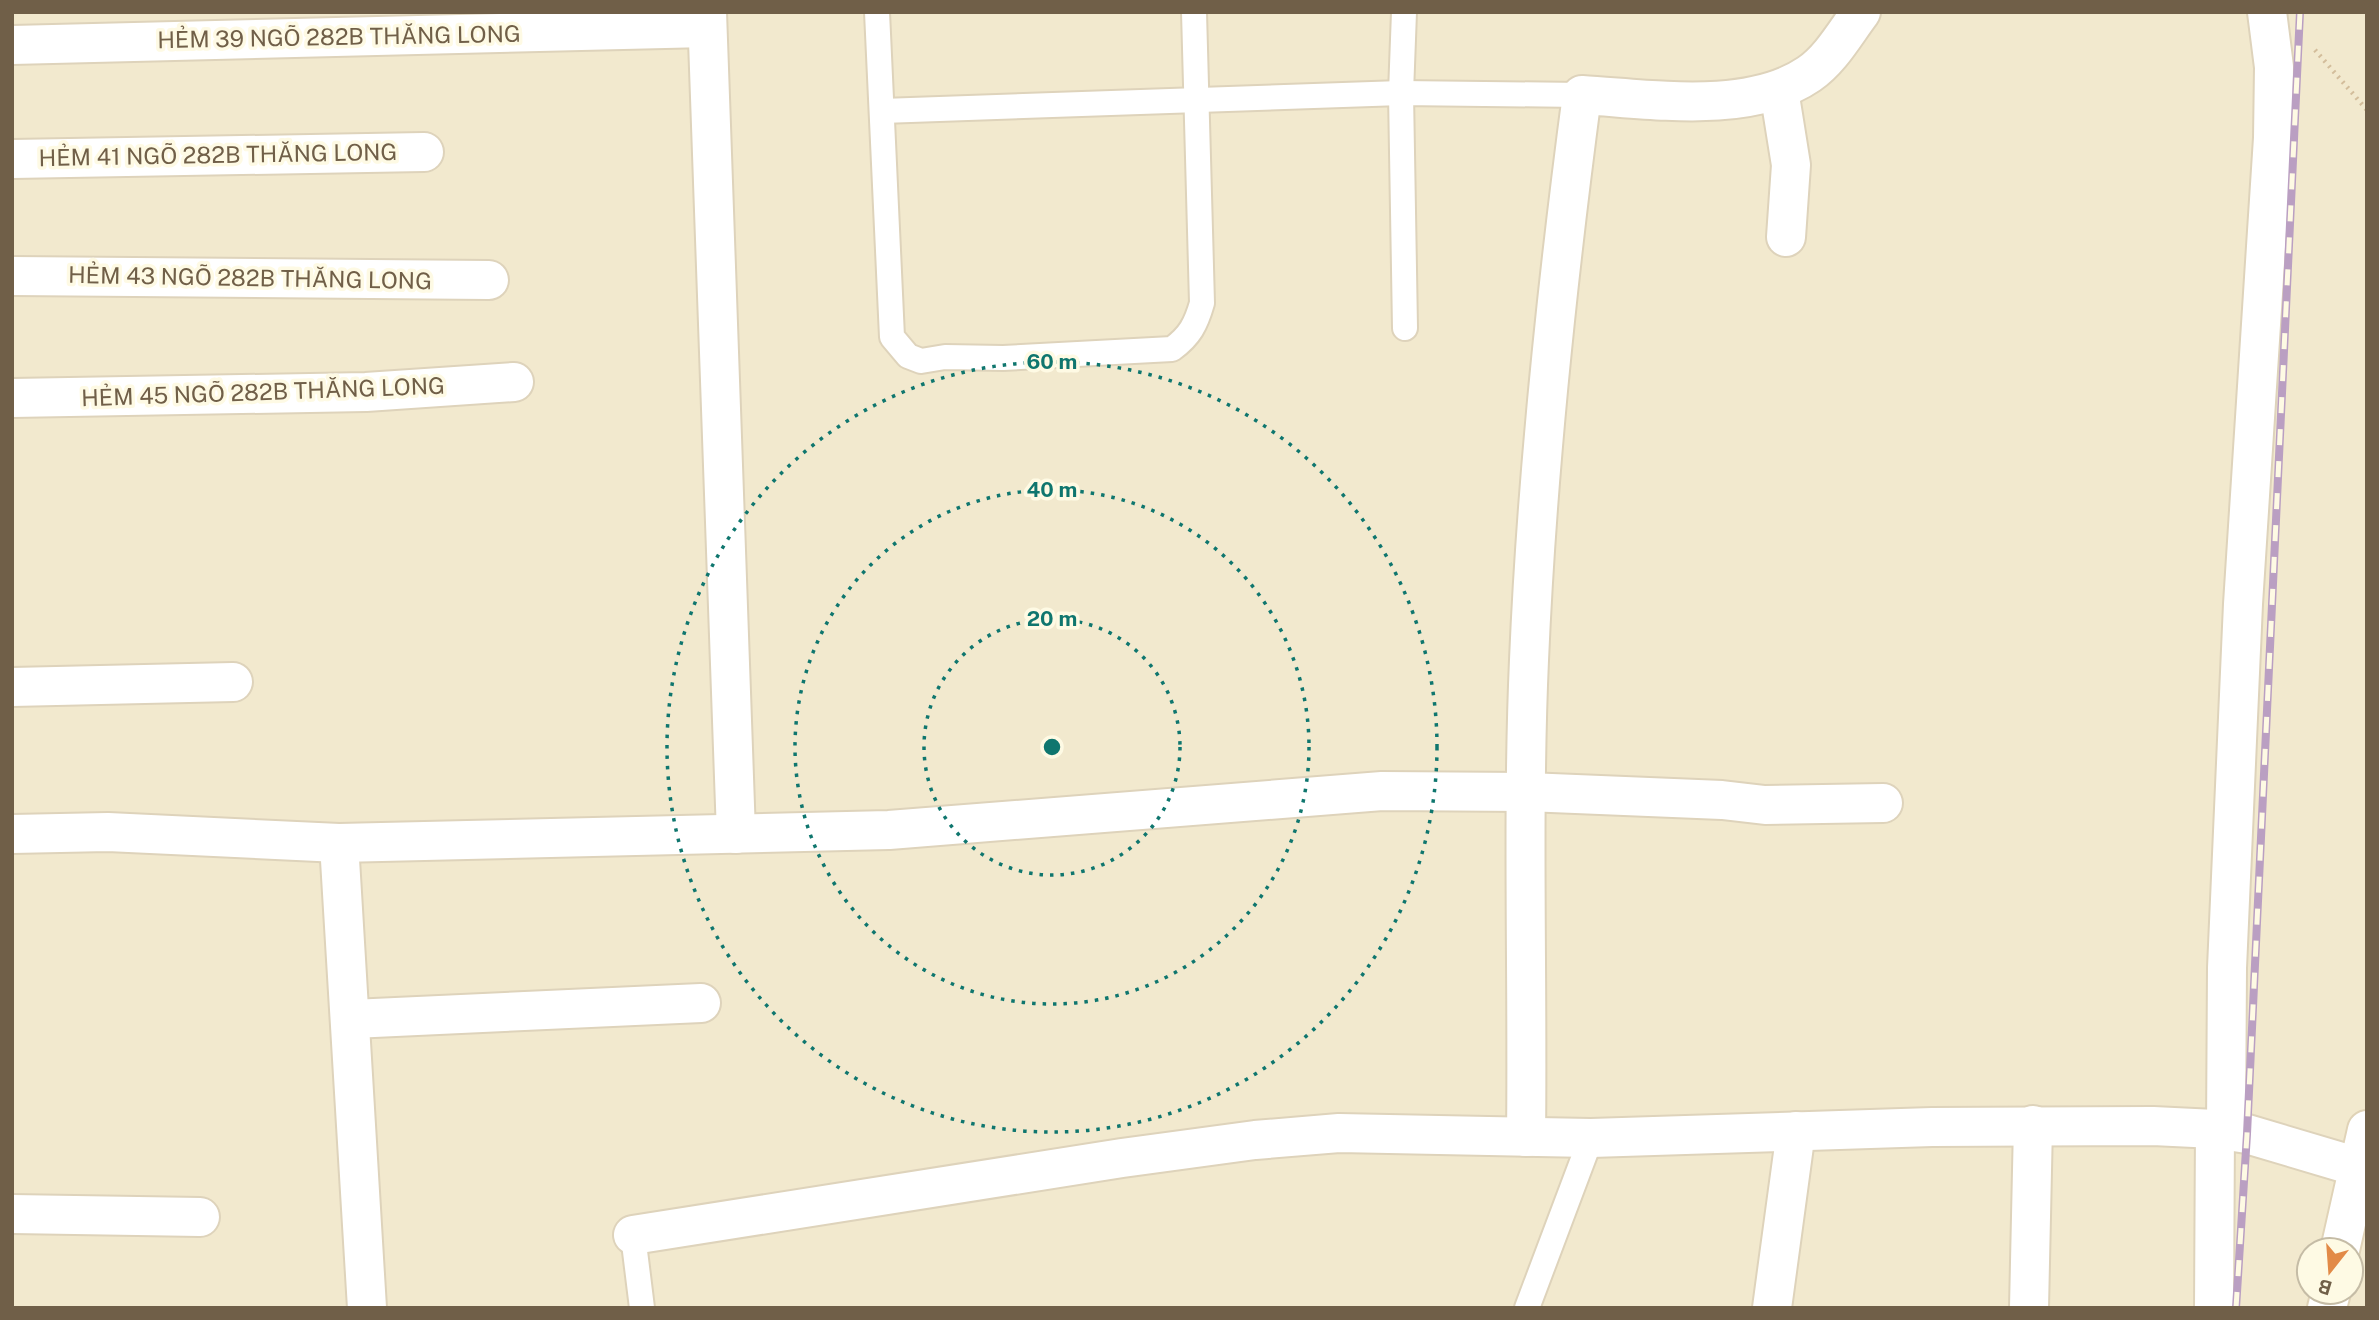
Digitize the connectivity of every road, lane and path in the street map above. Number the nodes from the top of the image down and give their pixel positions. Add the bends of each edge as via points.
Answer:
1 (877, 12) edge
2 (1194, 12) edge
3 (1404, 12) edge
4 (1861, 12) edge
5 (2267, 12) edge
6 (707, 20) edge
7 (2307, 42) dead end
8 (12, 45) edge
9 (1779, 90) junction
10 (1401, 93) junction
11 (1583, 95) junction
12 (1196, 98) junction
13 (2367, 110) edge
14 (882, 111) junction
15 (424, 152) dead end
16 (12, 159) edge
17 (1786, 237) dead end
18 (12, 276) edge
19 (489, 280) dead end
20 (1405, 328) dead end
21 (514, 382) dead end
22 (12, 398) edge
23 (233, 682) dead end
24 (12, 687) edge
25 (1527, 792) junction
26 (1883, 803) dead end
27 (12, 834) edge
28 (736, 834) junction
29 (339, 843) junction
30 (701, 1003) dead end
31 (352, 1019) junction
32 (2033, 1125) junction
33 (2221, 1129) junction
34 (2367, 1130) edge
35 (1796, 1131) junction
36 (1527, 1137) junction
37 (1591, 1138) junction
38 (2358, 1167) junction
39 (12, 1214) edge
40 (200, 1217) dead end
41 (633, 1235) joint
42 (2343, 1236) edge
43 (367, 1308) edge
44 (642, 1308) edge
45 (1527, 1308) edge
46 (1772, 1308) edge
47 (2029, 1308) edge
48 (2214, 1308) edge

1 - 14 lane
2 - 12 lane
3 - 10 lane
4 - 9 street via 1825,60
5 - 33 street via 2274,67 2273,138 2243,618
6 - 8 street, HẺM 39 NGÕ 282B THĂNG LONG
6 - 28 street
7 - 13 path
9 - 11 street via 1729,99
9 - 17 street via 1791,165
10 - 11 lane
10 - 12 lane
10 - 20 lane
11 - 25 street via 1554,314 1532,602
12 - 14 lane
12 - 14 lane via 1202,303 1196,325 1172,349 1124,353 921,361 899,348 892,337
15 - 16 street, HẺM 41 NGÕ 282B THĂNG LONG
18 - 19 street, HẺM 43 NGÕ 282B THĂNG LONG
21 - 22 street, HẺM 45 NGÕ 282B THĂNG LONG via 366,392
23 - 24 street
25 - 26 street via 1765,804
25 - 28 street via 1382,791 889,830
25 - 36 street
27 - 29 street via 108,832
28 - 29 street
29 - 31 street
30 - 31 street
31 - 43 street
32 - 33 street
32 - 35 street
32 - 47 street
33 - 38 street
33 - 48 street
34 - 38 street
35 - 37 street
35 - 46 street
36 - 37 street
36 - 41 street via 1339,1133 1255,1140
37 - 45 lane
38 - 42 street
39 - 40 street
41 - 44 lane

